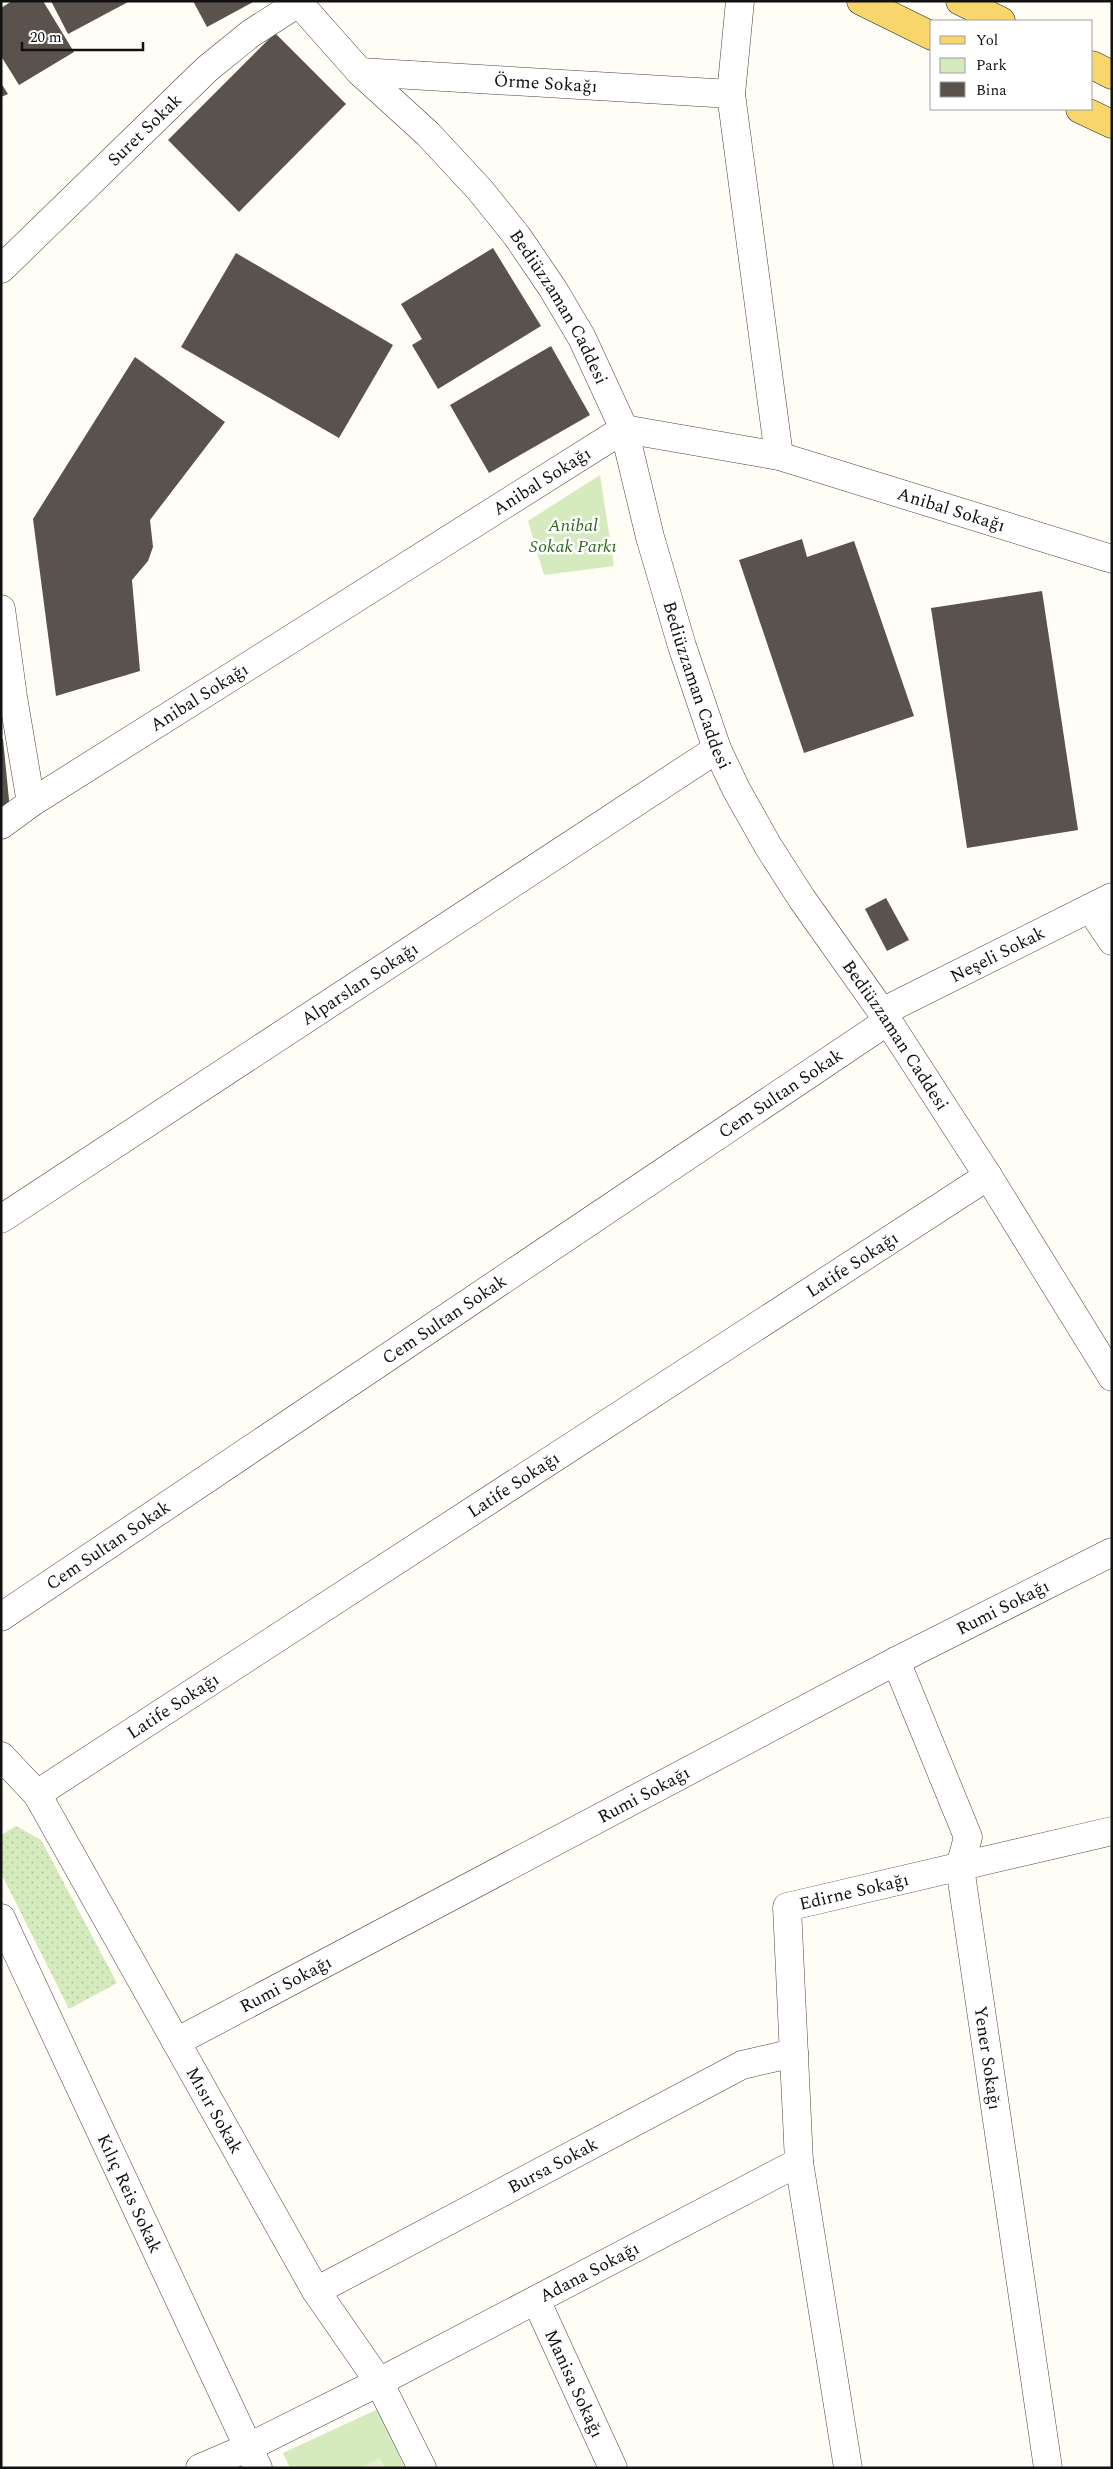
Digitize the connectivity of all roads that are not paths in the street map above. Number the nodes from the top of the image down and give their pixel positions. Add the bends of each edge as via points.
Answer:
1 (740, 1) edge
2 (861, 1) edge
3 (960, 1) edge
4 (297, 2) edge
5 (999, 20) edge
6 (930, 35) edge
7 (1093, 66) edge
8 (360, 72) junction
9 (1112, 75) edge
10 (731, 94) junction
11 (1082, 110) edge
12 (1112, 124) edge
13 (1, 269) edge
14 (624, 429) junction
15 (779, 456) junction
16 (1112, 559) edge
17 (1, 609) edge
18 (717, 750) junction
19 (31, 803) junction
20 (1, 825) edge
21 (1101, 903) edge
22 (1112, 941) edge
23 (885, 1016) junction
24 (988, 1176) junction
25 (1, 1219) edge
26 (1112, 1377) edge
27 (1112, 1552) edge
28 (1, 1617) edge
29 (896, 1661) junction
30 (1, 1756) edge
31 (37, 1794) junction
32 (1112, 1831) edge
33 (960, 1867) junction
34 (1, 1918) edge
35 (176, 2042) junction
36 (794, 2053) junction
37 (799, 2162) junction
38 (316, 2291) junction
39 (536, 2300) junction
40 (379, 2382) junction
41 (254, 2457) edge
42 (200, 2468) edge
43 (422, 2468) edge
44 (613, 2468) edge
45 (848, 2468) edge
46 (1048, 2468) edge

1 - 10 street
2 - 6 main road
3 - 5 main road
4 - 8 street, Bediüzzaman Caddesi
4 - 13 street, Suret Sokak via 207,69
7 - 9 main road
8 - 10 street, Örme Sokağı
8 - 14 street, Bediüzzaman Caddesi via 428,134 517,236 582,338
10 - 15 street
11 - 12 main road
14 - 15 street, Anibal Sokağı
14 - 18 street, Bediüzzaman Caddesi via 664,586
14 - 19 street, Anibal Sokağı
15 - 16 street, Anibal Sokağı
17 - 19 street
18 - 23 street, Bediüzzaman Caddesi via 768,846
18 - 25 street, Alparslan Sokağı
19 - 20 street, Anibal Sokağı
21 - 22 street
21 - 23 street, Neşeli Sokak
23 - 24 street, Bediüzzaman Caddesi
23 - 28 street, Cem Sultan Sokak
24 - 26 street, Bediüzzaman Caddesi
24 - 31 street, Latife Sokağı
27 - 29 street, Rumi Sokağı
29 - 33 street, Yener Sokağı via 968,1836
29 - 35 street, Rumi Sokağı
30 - 31 street, Mısır Sokak
31 - 35 street, Mısır Sokak
32 - 33 street, Edirne Sokağı
33 - 36 street, Edirne Sokağı via 786,1907
33 - 46 street, Yener Sokağı
34 - 41 street, Kılıç Reis Sokak
35 - 38 street, Mısır Sokak
36 - 37 street, Edirne Sokağı
36 - 38 street, Bursa Sokak via 742,2065
37 - 39 street, Adana Sokağı
37 - 45 street, Edirne Sokağı
38 - 40 street, Mısır Sokak
39 - 40 street, Adana Sokağı
39 - 44 street, Manisa Sokağı
40 - 41 street, Adana Sokağı
40 - 43 street, Mısır Sokak
41 - 42 street, Adana Sokağı

